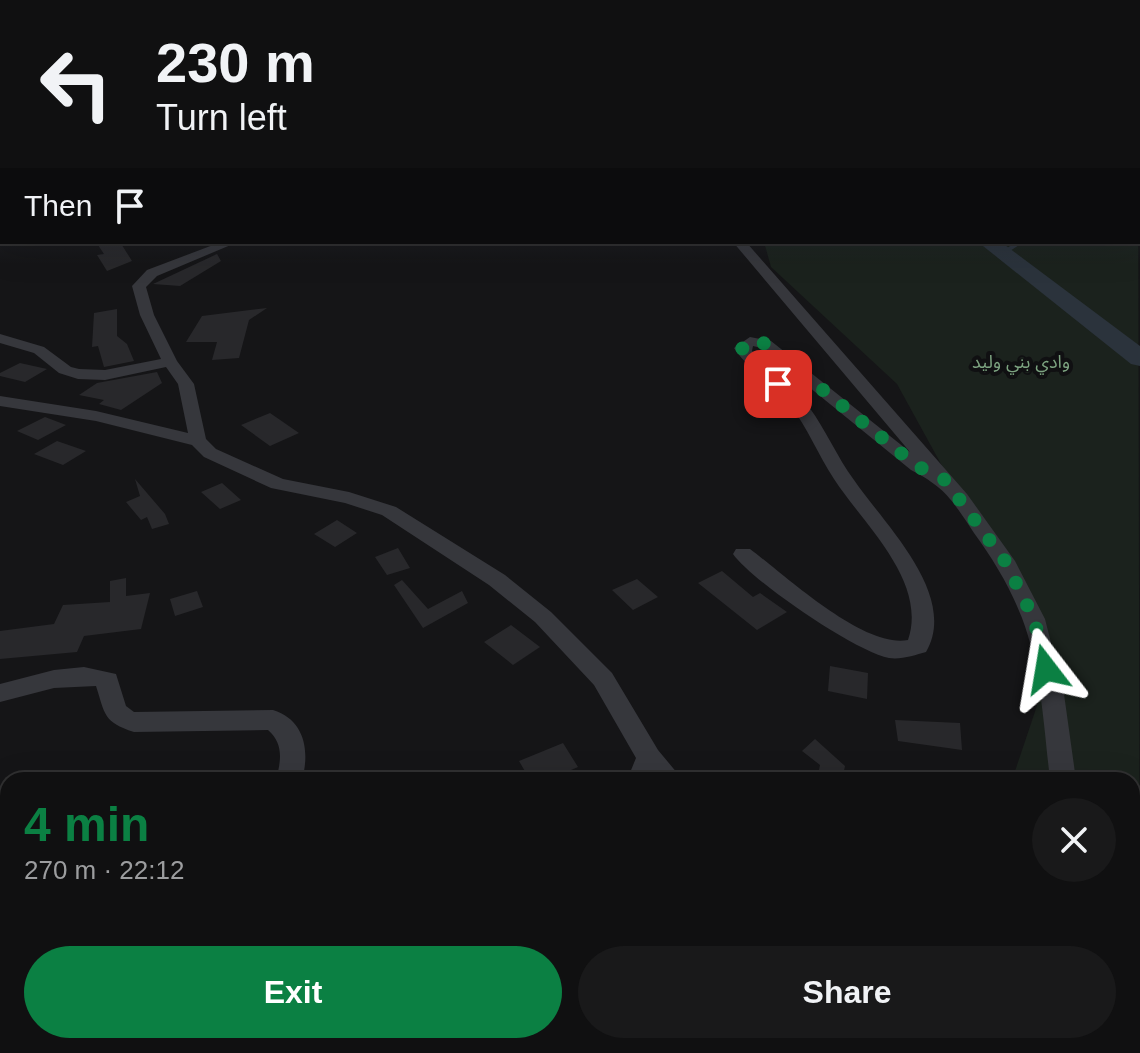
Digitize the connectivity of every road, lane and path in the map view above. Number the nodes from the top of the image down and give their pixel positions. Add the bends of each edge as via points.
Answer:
1 (227, 244) dead end
2 (741, 244) edge
3 (2, 340) edge
4 (170, 362) junction
5 (0, 401) edge
6 (198, 441) junction
7 (945, 480) junction
8 (743, 554) dead end
9 (0, 693) edge
10 (644, 769) edge
11 (292, 772) edge
12 (1062, 772) edge

1 - 4 street via 152,273 139,286
2 - 7 street
3 - 4 street via 39,350 78,374 105,375
4 - 6 street via 186,384
5 - 6 street via 96,416
6 - 10 street via 210,453 278,484 389,511 497,580 543,617 603,679
7 - 8 street via 917,466 766,344 750,341 742,348 746,354 794,399 843,479 904,562 922,604 924,635 918,646 889,650 860,638
7 - 12 street via 1005,561 1034,619 1052,694
9 - 11 street via 98,676 107,680 120,719 273,720 292,738 296,758

